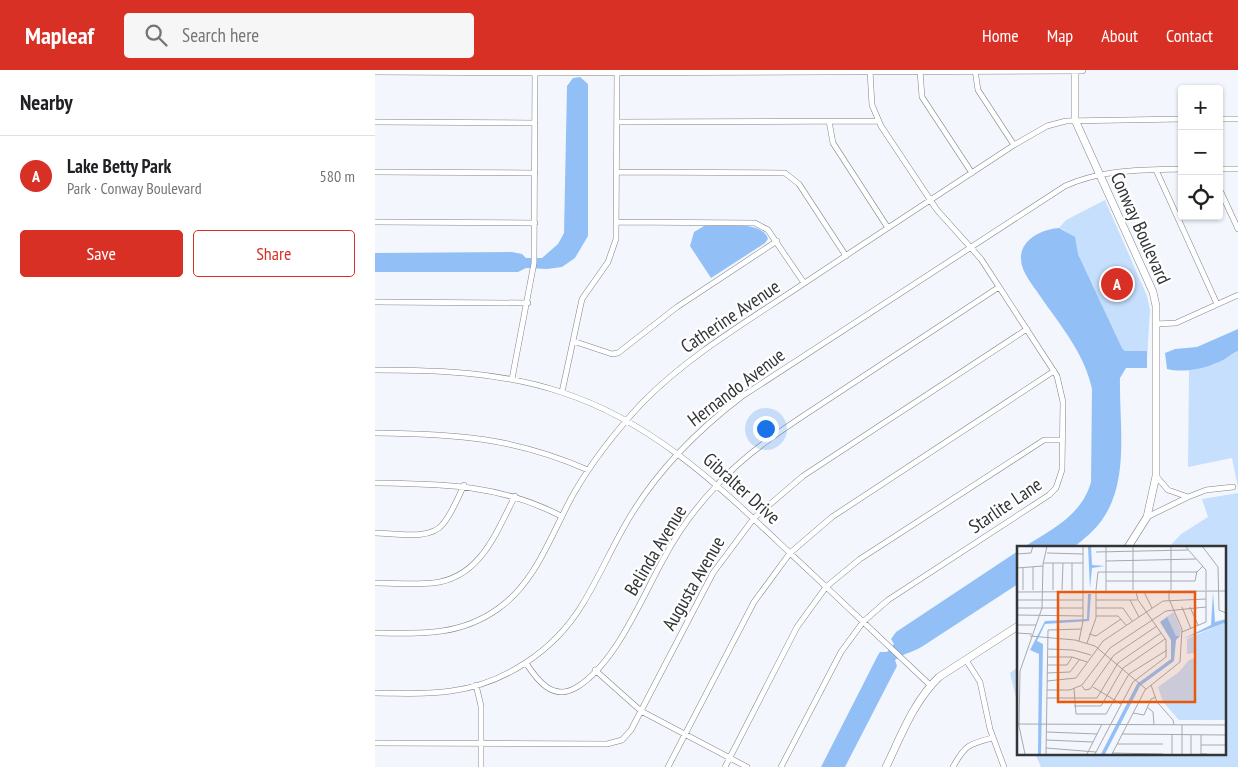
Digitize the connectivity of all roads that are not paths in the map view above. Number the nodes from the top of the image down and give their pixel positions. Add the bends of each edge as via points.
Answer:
1 (920, 70) edge
2 (975, 70) edge
3 (1075, 70) edge
4 (1082, 70) edge
5 (375, 71) edge
6 (535, 71) edge
7 (680, 71) edge
8 (870, 71) edge
9 (617, 72) junction
10 (1178, 119) edge
11 (1223, 119) edge
12 (1238, 119) edge
13 (1075, 120) junction
14 (829, 121) junction
15 (878, 121) junction
16 (375, 122) edge
17 (617, 122) junction
18 (535, 123) junction
19 (1014, 145) junction
20 (1178, 169) edge
21 (1223, 169) edge
22 (1238, 169) edge
23 (1156, 170) junction
24 (375, 172) edge
25 (618, 172) junction
26 (535, 173) junction
27 (972, 173) junction
28 (1099, 174) junction
29 (1223, 196) edge
30 (930, 200) junction
31 (375, 222) edge
32 (618, 222) junction
33 (535, 223) junction
34 (888, 228) junction
35 (1238, 228) edge
36 (777, 241) junction
37 (970, 246) junction
38 (846, 256) junction
39 (804, 283) junction
40 (999, 287) junction
41 (1238, 295) edge
42 (375, 302) edge
43 (527, 303) junction
44 (1217, 304) junction
45 (1156, 324) junction
46 (1027, 329) junction
47 (573, 341) junction
48 (375, 370) edge
49 (1054, 371) junction
50 (512, 379) junction
51 (562, 392) junction
52 (627, 420) junction
53 (375, 433) edge
54 (1062, 440) junction
55 (679, 452) junction
56 (588, 470) junction
57 (1156, 476) junction
58 (375, 483) edge
59 (717, 484) junction
60 (464, 486) junction
61 (1233, 487) dead end
62 (515, 496) junction
63 (1188, 497) junction
64 (561, 516) junction
65 (1147, 517) junction
66 (754, 518) junction
67 (375, 533) edge
68 (1129, 546) edge
69 (790, 553) junction
70 (375, 583) edge
71 (826, 587) junction
72 (863, 622) junction
73 (1017, 627) edge
74 (375, 633) edge
75 (966, 660) junction
76 (526, 663) junction
77 (595, 670) junction
78 (931, 685) junction
79 (476, 686) junction
80 (375, 693) edge
81 (641, 711) junction
82 (685, 735) junction
83 (992, 738) junction
84 (375, 743) edge
85 (481, 744) junction
86 (729, 758) junction
87 (481, 767) edge
88 (668, 767) edge
89 (725, 767) edge
90 (747, 767) edge
91 (781, 767) edge
92 (886, 767) edge
93 (953, 767) edge
94 (1004, 767) edge

1 - 2 street
1 - 8 street
1 - 27 street via 922,97
2 - 3 street
2 - 19 street via 978,90
3 - 4 street
3 - 13 street, Conway Boulevard
5 - 6 street
6 - 9 street
6 - 18 street
7 - 8 street
7 - 9 street
8 - 15 street, Starlite Lane via 870,94
9 - 17 street
10 - 13 street, Catherine Avenue
11 - 12 street
13 - 19 street, Catherine Avenue via 1047,126
13 - 28 street, Conway Boulevard
14 - 15 street
14 - 17 street
14 - 34 street via 833,143
15 - 30 street, Starlite Lane
16 - 18 street
17 - 25 street
18 - 26 street
19 - 27 street, Catherine Avenue
20 - 23 street, Hernando Avenue
21 - 22 street
23 - 28 street, Hernando Avenue
23 - 44 street
24 - 26 street
25 - 32 street
25 - 38 street via 785,173 799,184
26 - 33 street
27 - 30 street, Catherine Avenue
28 - 37 street, Hernando Avenue via 1055,191
28 - 45 street, Conway Boulevard via 1153,292
29 - 35 street
30 - 34 street, Catherine Avenue
30 - 37 street, Starlite Lane
31 - 33 street
32 - 36 street via 747,222 762,226
32 - 47 street via 611,256 583,299
33 - 43 street via 535,253
34 - 38 street, Catherine Avenue
36 - 39 street
36 - 47 street via 677,307 618,353 612,354
37 - 40 street, Starlite Lane
37 - 55 street, Hernando Avenue via 747,393
38 - 39 street, Catherine Avenue
39 - 52 street, Catherine Avenue via 693,358
40 - 46 street, Starlite Lane
40 - 59 street, Belinda Avenue via 775,435
41 - 44 street
42 - 43 street
43 - 50 street
44 - 45 street via 1176,323
45 - 57 street, Conway Boulevard
46 - 49 street, Starlite Lane
46 - 66 street, Augusta Avenue via 803,476
47 - 51 street
48 - 50 street, Gibralter Drive via 460,372
49 - 54 street, Starlite Lane via 1062,394
49 - 69 street via 832,517
50 - 51 street, Gibralter Drive
51 - 52 street, Gibralter Drive
52 - 55 street, Gibralter Drive
52 - 56 street, Catherine Avenue
53 - 56 street via 452,434 490,439 535,449
54 - 71 street via 1044,440 860,559
54 - 72 street, Starlite Lane via 1061,480 1049,495 888,600
55 - 59 street, Gibralter Drive
55 - 76 street, Hernando Avenue via 631,514 575,616 556,639
56 - 64 street, Catherine Avenue
57 - 63 street via 1168,490
57 - 65 street, Conway Boulevard
58 - 60 street
59 - 66 street, Gibralter Drive
59 - 77 street, Belinda Avenue via 679,533 625,631
60 - 62 street
60 - 67 street via 439,529 424,534
61 - 63 street via 1206,490
62 - 64 street
62 - 70 street via 487,549 461,574 434,583
63 - 65 street
64 - 74 street, Catherine Avenue via 529,578 512,598 491,614 468,626 443,632
65 - 68 street, Conway Boulevard
66 - 69 street, Gibralter Drive
66 - 81 street, Augusta Avenue via 713,573
69 - 71 street, Gibralter Drive
69 - 82 street via 754,602
71 - 72 street, Gibralter Drive
71 - 86 street via 797,628
72 - 78 street, Gibralter Drive
72 - 91 street, Starlite Lane via 841,652
73 - 75 street
75 - 78 street
75 - 83 street via 981,682
76 - 77 street, Belinda Avenue via 542,685 559,692 575,689
76 - 79 street, Hernando Avenue
77 - 81 street
78 - 92 street via 920,699
79 - 80 street, Hernando Avenue via 441,692
79 - 85 street via 481,706
81 - 82 street
81 - 85 street, Augusta Avenue via 629,734 612,744
82 - 86 street
82 - 88 street
83 - 93 street via 969,744
83 - 94 street
84 - 85 street, Augusta Avenue
85 - 87 street
86 - 89 street
86 - 90 street

